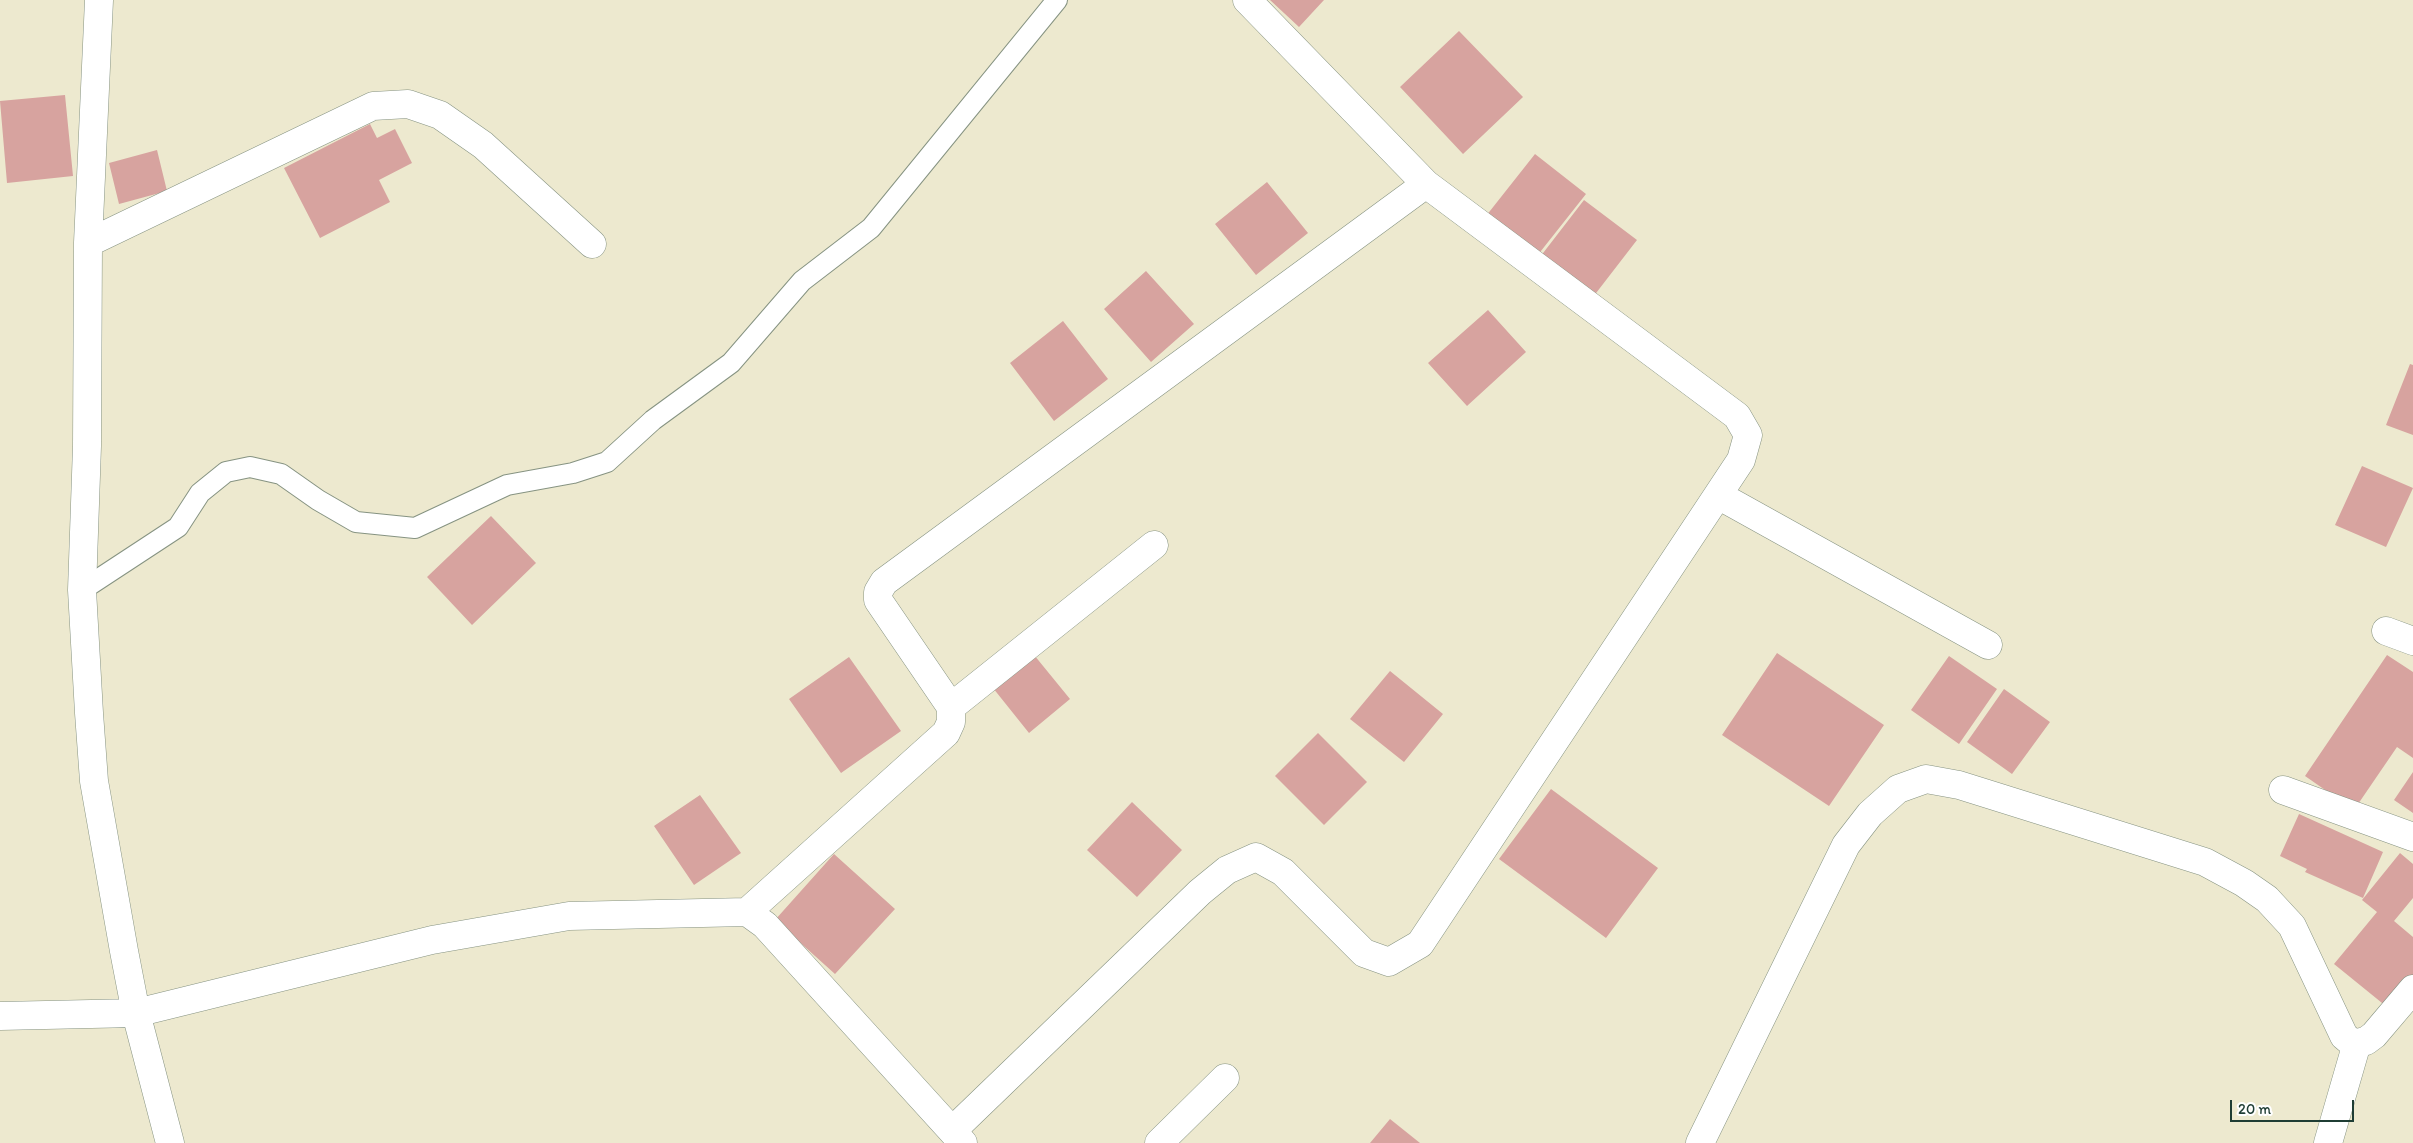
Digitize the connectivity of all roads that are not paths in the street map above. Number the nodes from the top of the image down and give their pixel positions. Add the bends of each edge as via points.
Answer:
1 (1057, 0) edge
2 (1247, 0) edge
3 (104, 4) edge
4 (1426, 184) junction
5 (88, 243) junction
6 (592, 244) dead end
7 (1718, 495) junction
8 (1154, 545) dead end
9 (82, 590) junction
10 (2386, 631) dead end
11 (2413, 641) edge
12 (1988, 645) dead end
13 (951, 707) junction
14 (2284, 790) dead end
15 (2413, 837) edge
16 (747, 912) junction
17 (2413, 989) edge
18 (136, 1013) junction
19 (0, 1016) edge
20 (2357, 1043) junction
21 (1225, 1078) dead end
22 (958, 1136) edge
23 (170, 1143) edge
24 (1159, 1143) edge
25 (1700, 1143) edge
26 (2328, 1143) edge

1 - 9 lane via 871,228 802,281 731,364 652,420 607,462 573,473 507,485 414,528 356,522 281,474 250,467 226,472 200,493 178,527
2 - 4 street
3 - 5 street
4 - 7 street via 1737,416 1748,435 1741,460
4 - 13 street via 884,582 878,592 878,600
5 - 6 street via 373,106 408,104 440,115 483,145
5 - 9 street via 87,446
7 - 12 street
7 - 22 street via 1420,944 1389,962 1364,953 1283,872 1256,857 1227,870 1200,892
8 - 13 street
9 - 18 street via 94,781
10 - 11 street
13 - 16 street via 951,722 946,734
14 - 15 street
16 - 18 street via 569,916 432,940
16 - 22 street via 765,925
17 - 20 street via 2374,1035
18 - 19 street
18 - 23 street
20 - 25 street via 2344,1036 2292,926 2266,899 2244,883 2205,862 1959,785 1926,779 1898,789 1870,814 1846,845
20 - 26 street
21 - 24 street

